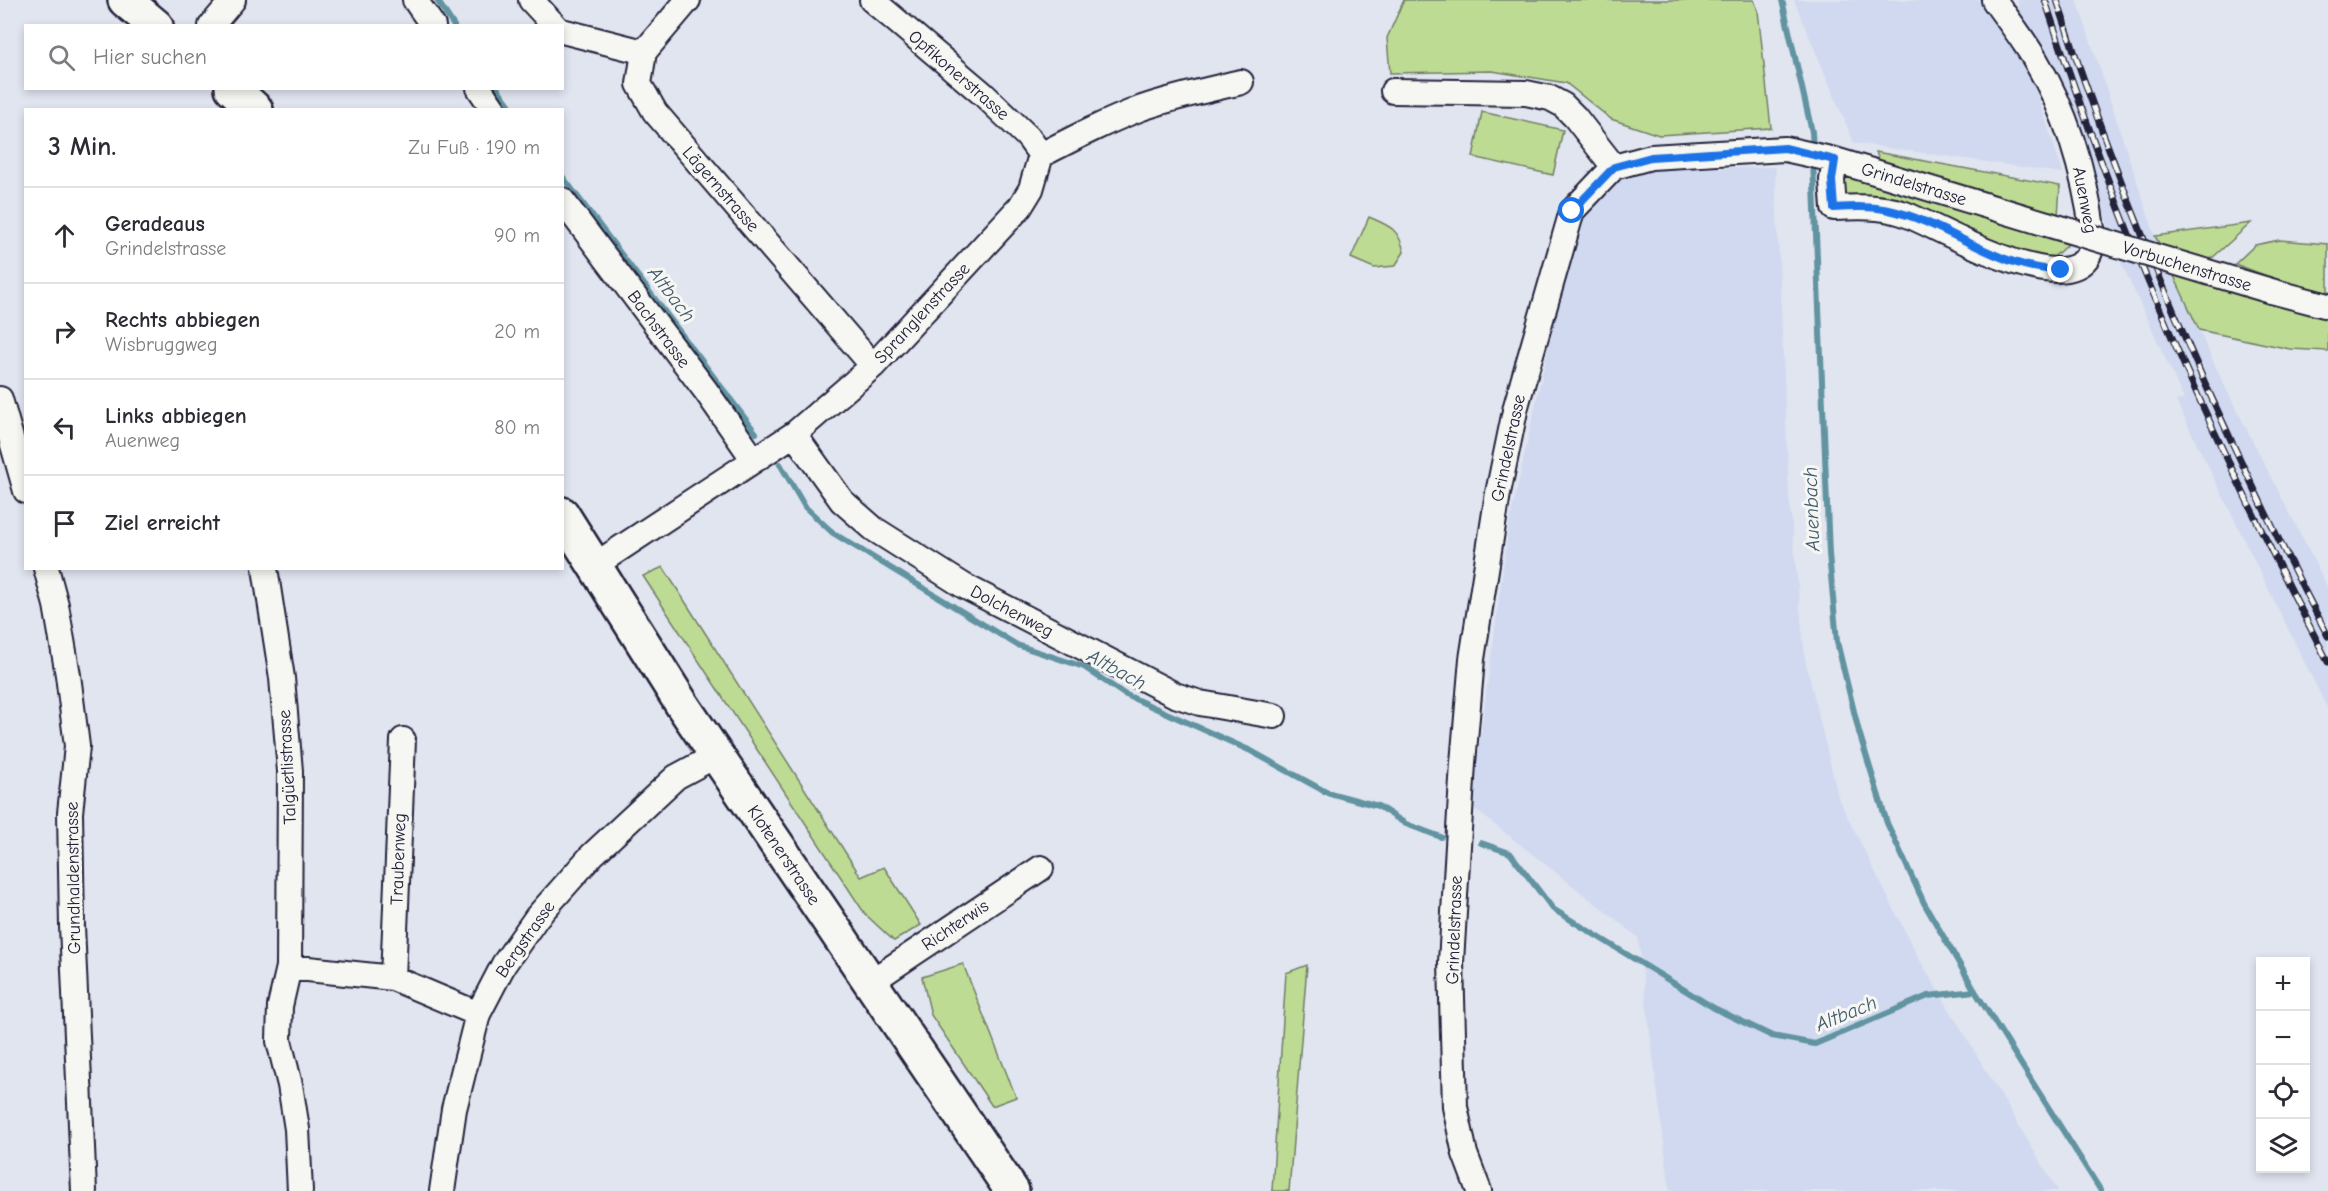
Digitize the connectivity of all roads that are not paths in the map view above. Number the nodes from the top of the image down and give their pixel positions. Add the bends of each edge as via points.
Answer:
1 (125, 0) edge
2 (232, 0) edge
3 (415, 0) edge
4 (531, 0) edge
5 (688, 0) edge
6 (872, 0) edge
7 (1994, 0) edge
8 (154, 24) edge
9 (213, 24) edge
10 (432, 24) edge
11 (553, 24) edge
12 (564, 32) edge
13 (644, 52) junction
14 (1241, 82) dead end
15 (234, 90) edge
16 (480, 90) edge
17 (1393, 91) dead end
18 (254, 108) edge
19 (493, 108) edge
20 (1041, 155) junction
21 (1819, 157) junction
22 (1614, 167) junction
23 (564, 203) edge
24 (2047, 224) joint
25 (2328, 306) edge
26 (873, 366) junction
27 (0, 399) edge
28 (794, 434) junction
29 (754, 460) junction
30 (24, 484) edge
31 (564, 517) edge
32 (595, 565) junction
33 (47, 570) edge
34 (264, 570) edge
35 (1274, 716) dead end
36 (403, 740) dead end
37 (717, 755) junction
38 (1041, 868) dead end
39 (289, 967) junction
40 (393, 978) junction
41 (869, 983) junction
42 (478, 1014) junction
43 (84, 1191) edge
44 (300, 1191) edge
45 (442, 1191) edge
46 (1012, 1191) edge
47 (1479, 1191) edge

1 - 8 main road
2 - 9 street
3 - 10 street
4 - 11 street
5 - 13 street
6 - 20 street, Opfikonerstrasse via 983,94
7 - 21 street, Auenweg via 2045,77 2082,173 2093,235 2085,262 2072,269 2034,268 2006,260 1903,214 1876,207 1834,208 1832,180
12 - 13 street
13 - 26 street, Lägernstrasse via 639,84 655,112
14 - 20 street via 1141,109
15 - 18 main road
16 - 19 street
17 - 22 street via 1527,93 1550,98 1575,117
20 - 26 street, Spranglenstrasse via 1031,189 1020,207
21 - 22 street, Grindelstrasse via 1785,148 1651,157
21 - 24 street, Grindelstrasse
22 - 47 street, Grindelstrasse via 1572,211 1565,234 1516,406 1477,620 1462,763 1451,946 1455,1107 1465,1154
23 - 29 street, Bachstrasse
24 - 25 street, Vorbuchenstrasse, bridge
26 - 28 street, Spranglenstrasse
27 - 30 street
28 - 29 street, Spranglenstrasse
28 - 35 street, Dolchenweg via 850,510 964,586 1175,695
29 - 32 street, Spranglenstrasse
31 - 32 main road, Klotenerstrasse
32 - 37 main road, Klotenerstrasse
33 - 43 street, Grundhaldenstrasse via 66,663 76,746 70,824
34 - 39 street, Talgüetlistrasse via 282,678 290,771
36 - 40 street, Traubenweg
37 - 41 main road, Klotenerstrasse
37 - 42 street, Bergstrasse via 676,777 592,855 537,917 504,964
38 - 41 street, Richterwis
39 - 40 street
39 - 44 street, Talgüetlistrasse via 280,1006 279,1041 297,1129
40 - 42 street
41 - 46 main road, Klotenerstrasse
42 - 45 street, Bergstrasse via 454,1108

